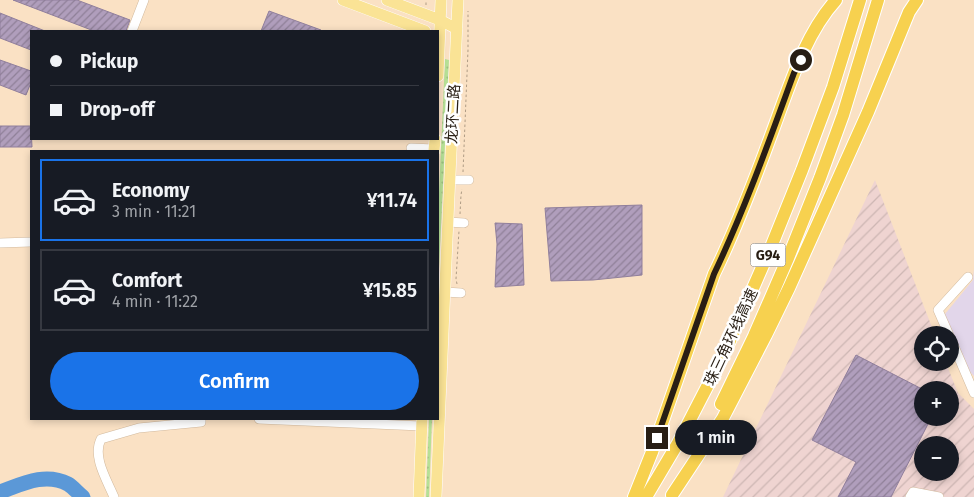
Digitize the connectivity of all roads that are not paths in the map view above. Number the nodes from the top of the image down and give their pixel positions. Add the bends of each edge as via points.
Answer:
1 (144, 0) edge
2 (343, 0) edge
3 (387, 0) edge
4 (440, 0) edge
5 (458, 0) edge
6 (836, 0) edge
7 (860, 0) edge
8 (878, 0) edge
9 (917, 0) edge
10 (388, 17) junction
11 (440, 20) junction
12 (457, 29) junction
13 (132, 30) edge
14 (406, 30) edge
15 (422, 30) edge
16 (439, 30) edge
17 (439, 36) edge
18 (434, 146) edge
19 (411, 148) dead end
20 (449, 180) junction
21 (469, 180) dead end
22 (448, 222) junction
23 (462, 223) road end
24 (30, 242) edge
25 (0, 243) edge
26 (968, 277) dead end
27 (460, 290) road end
28 (445, 292) junction
29 (945, 326) edge
30 (959, 358) edge
31 (974, 394) edge
32 (439, 414) edge
33 (201, 420) edge
34 (313, 420) edge
35 (439, 420) edge
36 (422, 422) edge
37 (672, 496) edge
38 (114, 497) edge
39 (419, 497) edge
40 (436, 497) edge
41 (634, 497) edge
42 (646, 497) edge
43 (910, 497) edge
44 (939, 497) edge

1 - 13 street
2 - 10 main road
3 - 11 main road
4 - 11 main road, 龙环二路
5 - 12 main road, 龙环二路
6 - 41 highway via 813,32 794,73 757,174 714,274
7 - 42 highway, 珠三角环线高速 / G94 via 833,87 768,256 725,352
8 - 37 highway, 珠三角环线高速 / G94 via 843,115 788,258 716,415
9 - 37 highway via 766,335 722,418
10 - 14 main road
10 - 15 main road
11 - 12 main road
11 - 16 main road, 龙环二路
12 - 17 main road
12 - 20 main road, 龙环二路
18 - 19 street
20 - 21 street
20 - 22 main road, 龙环二路
22 - 23 street
22 - 28 main road, 龙环二路
24 - 25 street
26 - 29 street via 938,310
27 - 28 street
28 - 32 main road, 龙环二路
30 - 31 street
33 - 38 street via 139,428 101,439 99,458
34 - 36 street
35 - 40 main road, 龙环二路
36 - 39 main road
43 - 44 street via 913,492

